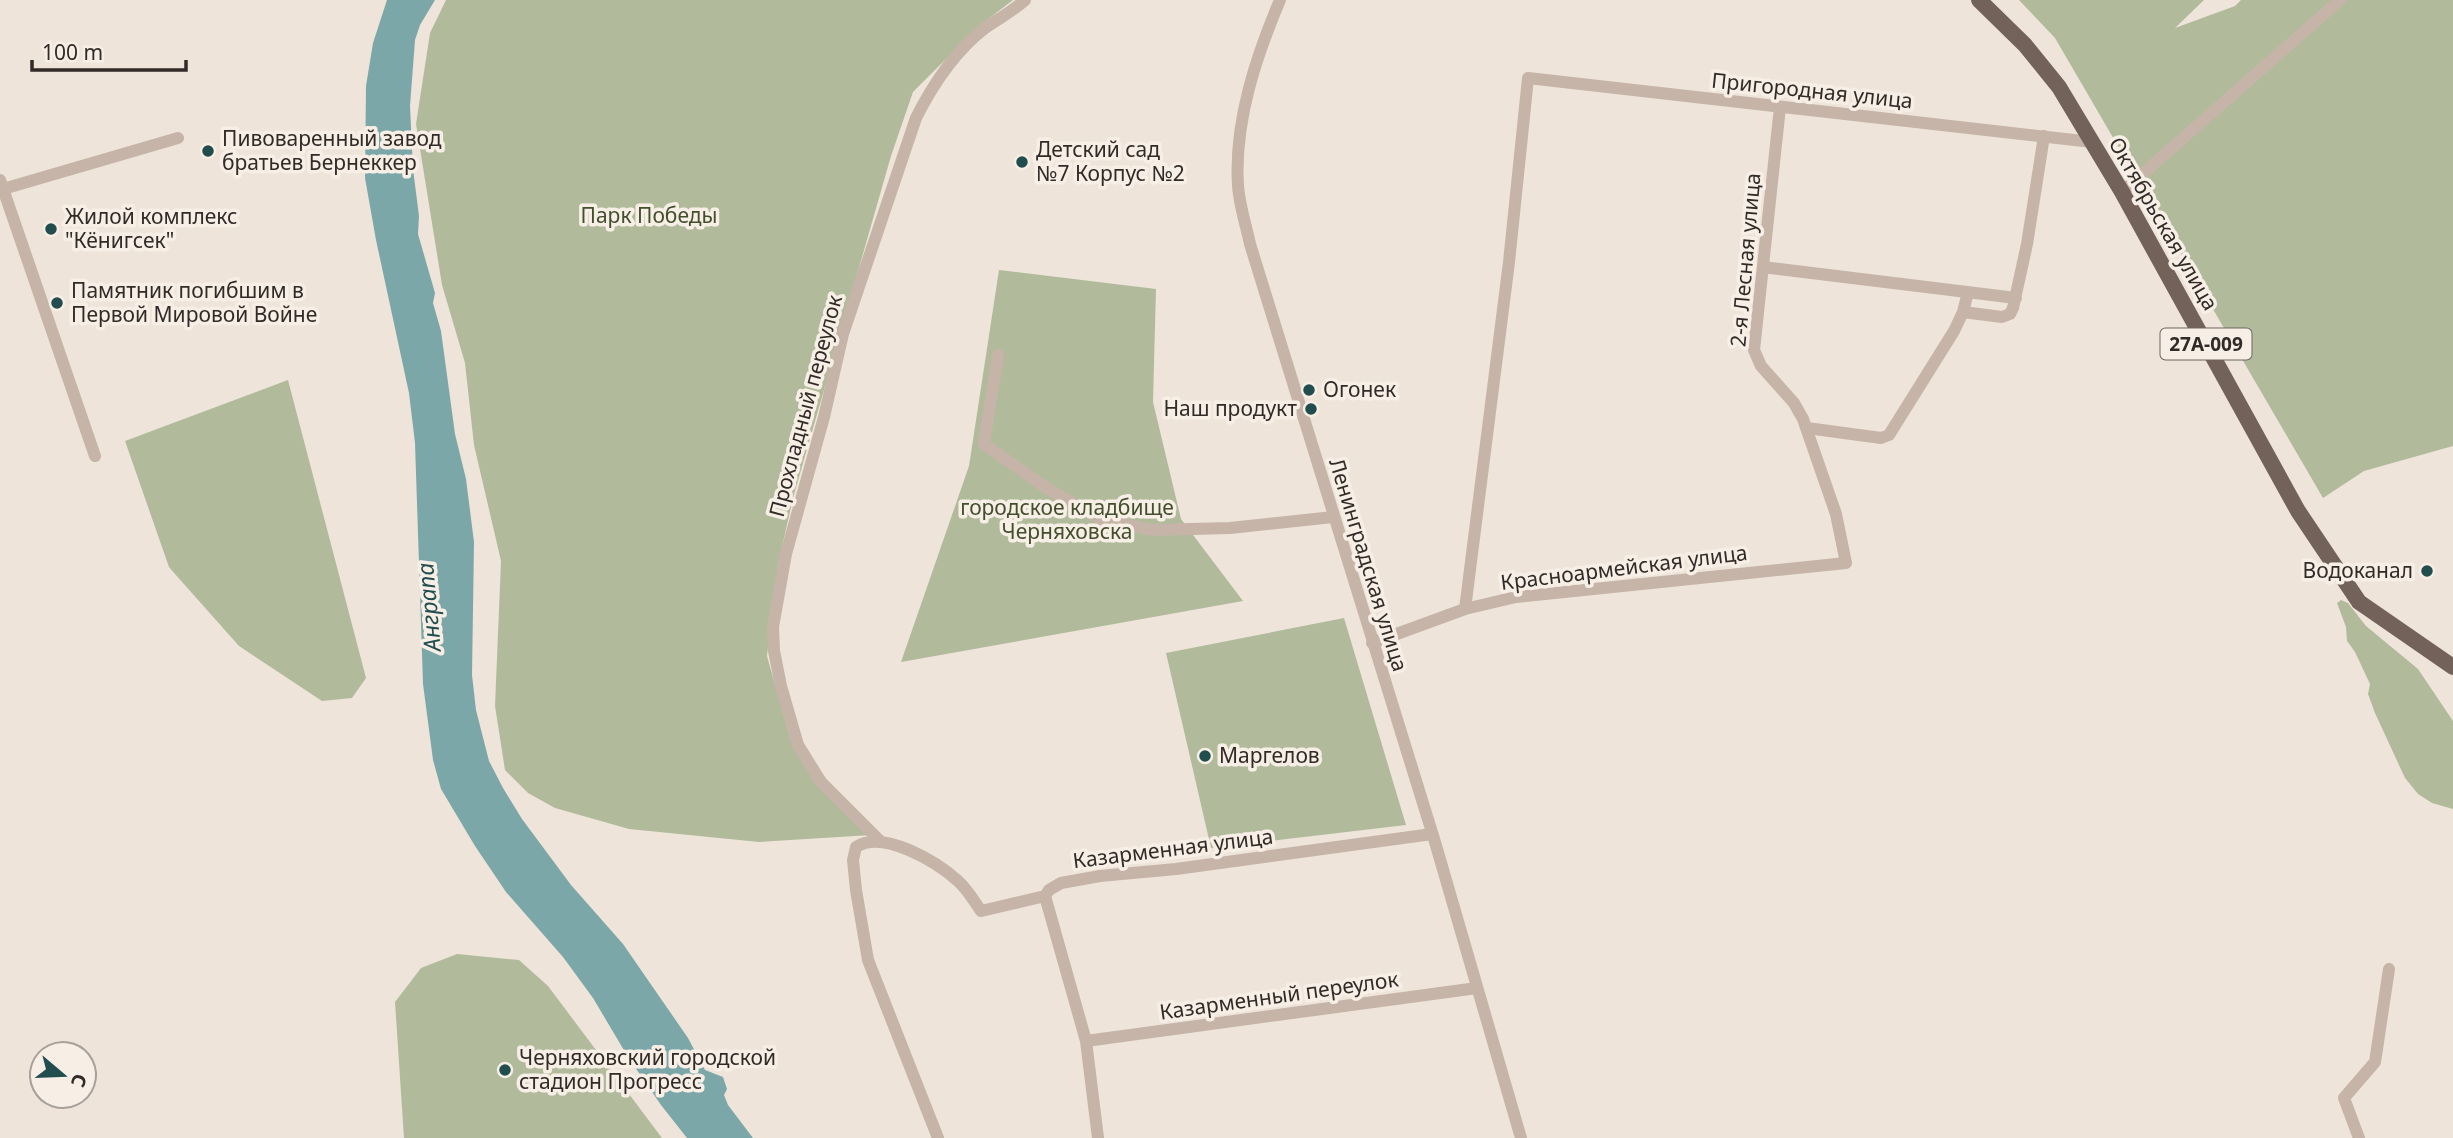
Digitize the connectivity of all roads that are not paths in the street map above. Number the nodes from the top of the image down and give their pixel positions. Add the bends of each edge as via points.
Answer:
1 (1025, 0) edge
2 (1280, 0) edge
3 (1979, 0) edge
4 (2340, 0) edge
5 (1780, 107) junction
6 (2044, 136) junction
7 (178, 138) dead end
8 (2092, 142) junction
9 (1, 185) edge
10 (2122, 192) junction
11 (1763, 267) junction
12 (1968, 292) junction
13 (2015, 298) junction
14 (1963, 312) junction
15 (998, 355) dead end
16 (1807, 428) junction
17 (95, 456) dead end
18 (1333, 517) junction
19 (1846, 563) joint
20 (1465, 610) junction
21 (1372, 643) junction
22 (2453, 667) edge
23 (1432, 834) junction
24 (880, 841) junction
25 (1045, 896) junction
26 (2389, 969) dead end
27 (1477, 988) junction
28 (1086, 1041) junction
29 (938, 1138) edge
30 (1098, 1138) edge
31 (1521, 1138) edge
32 (2359, 1138) edge

1 - 24 street, Прохладный переулок via 969,42 930,89 916,118 843,334 786,554 773,627 781,686 798,745 821,782
2 - 18 street, Ленинградская улица via 1257,58 1244,111 1238,187 1250,244
3 - 8 main road, Октябрьская улица / 27А-009 via 2059,88
4 - 10 street
5 - 6 street, Пригородная улица
5 - 11 street, 2-я Лесная улица
5 - 20 street, Пригородная улица via 1528,78
6 - 8 street, Пригородная улица
6 - 13 street
7 - 9 street
8 - 10 main road, Октябрьская улица / 27А-009
9 - 17 street
10 - 22 main road, Октябрьская улица / 27А-009 via 2298,511 2359,602
11 - 12 street
11 - 16 street, 2-я Лесная улица via 1756,356 1794,403
12 - 13 street
12 - 14 street
13 - 14 street via 2006,316
14 - 16 street via 1889,435 1881,438
15 - 18 street via 984,444 1101,519 1152,530 1230,528
16 - 19 street, 2-я Лесная улица via 1836,514
18 - 21 street, Ленинградская улица
19 - 20 street, Красноармейская улица via 1516,597
20 - 21 street, Красноармейская улица
21 - 23 street, Ленинградская улица
23 - 25 street, Казарменная улица via 1101,876 1061,883
23 - 27 street, Ленинградская улица
24 - 25 street, Казарменная улица via 911,851 956,879 981,911
24 - 29 street via 864,842 856,848 853,860 868,960
25 - 28 street
26 - 32 street via 2375,1062 2344,1098
27 - 28 street, Казарменный переулок
27 - 31 street, Ленинградская улица
28 - 30 street

